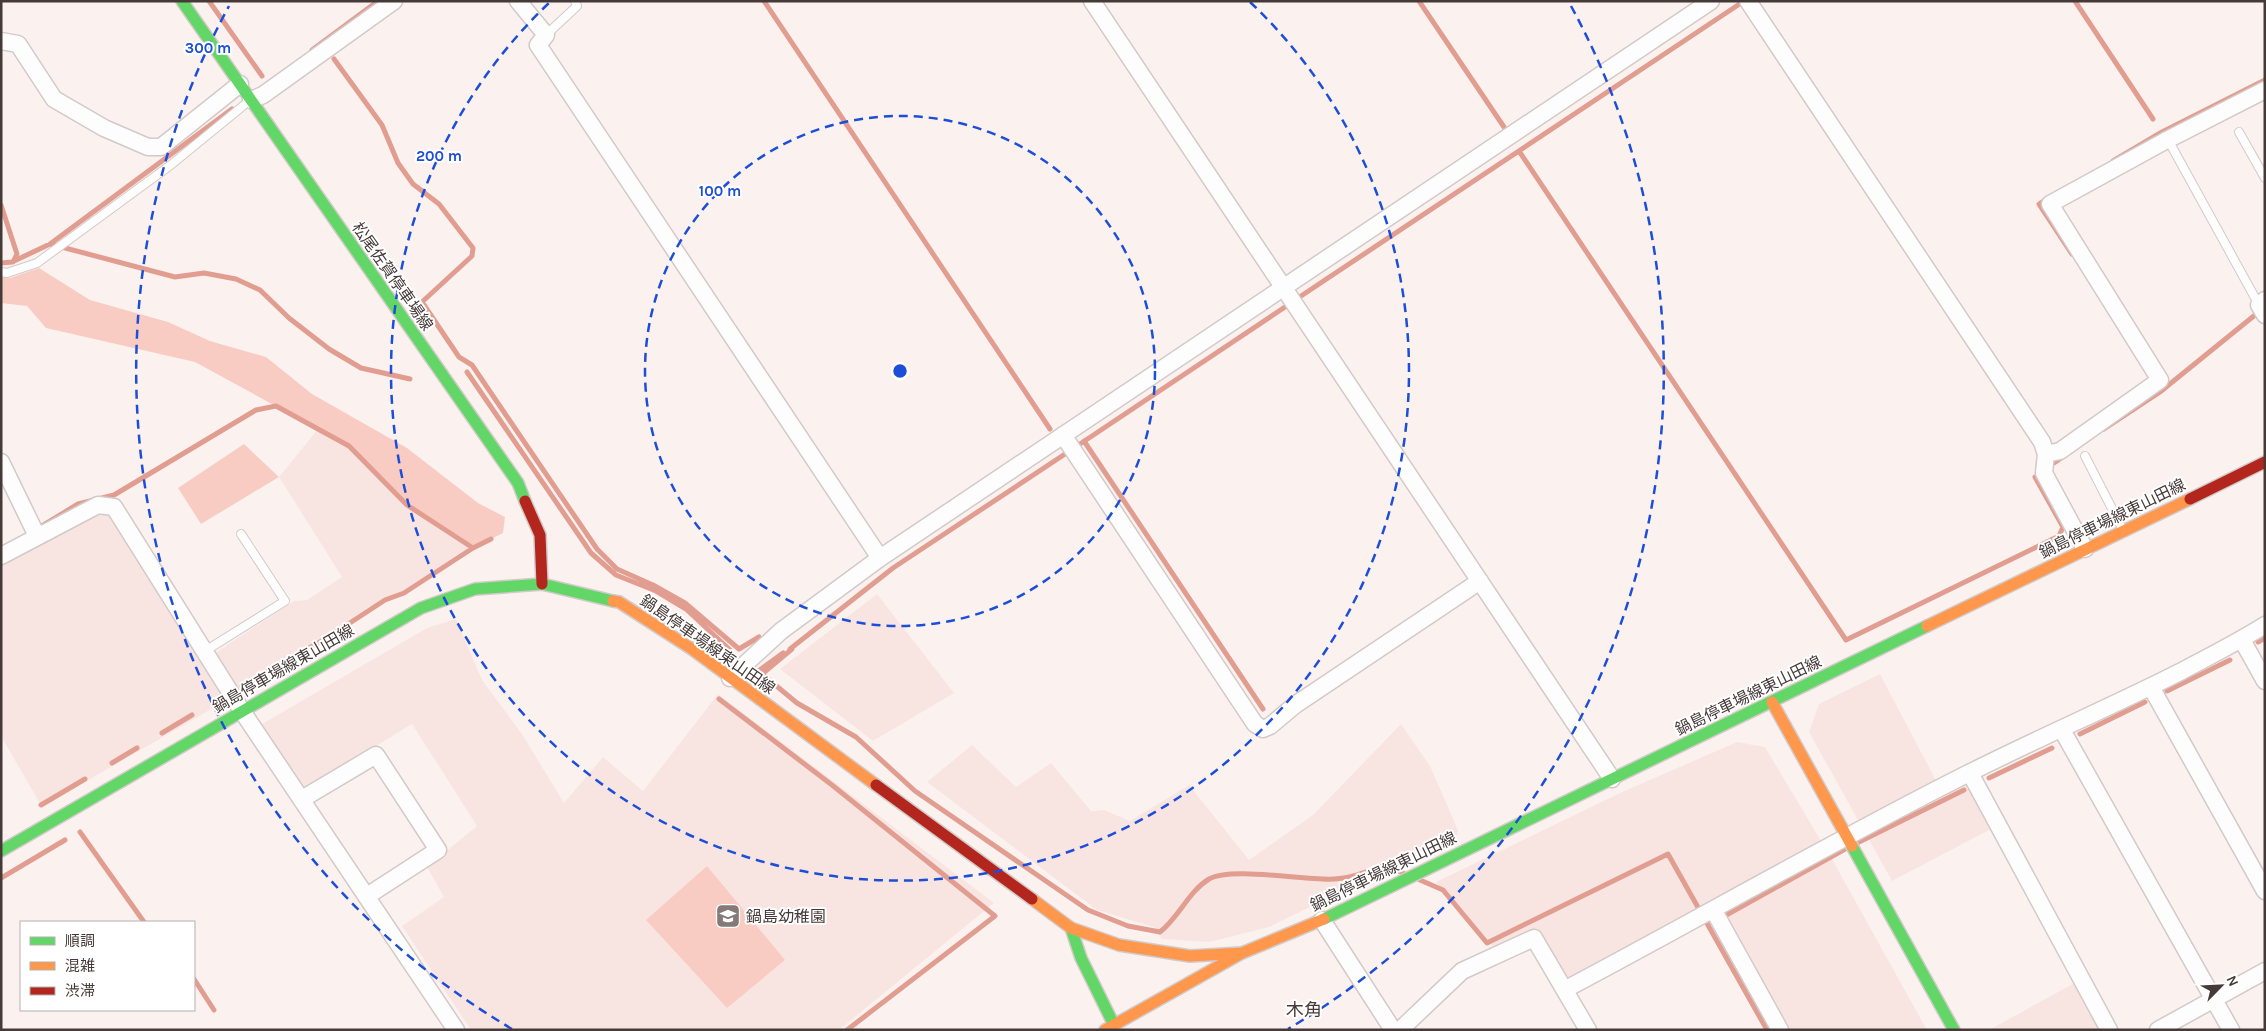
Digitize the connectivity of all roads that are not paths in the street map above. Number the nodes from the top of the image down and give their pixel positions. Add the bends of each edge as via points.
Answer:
1 (182, 1) edge
2 (394, 1) edge
3 (518, 1) edge
4 (575, 1) edge
5 (1092, 1) edge
6 (1711, 1) edge
7 (1748, 1) edge
8 (546, 35) junction
9 (1, 41) edge
10 (240, 84) junction
11 (2265, 90) edge
12 (251, 100) junction
13 (2239, 132) dead end
14 (161, 147) junction
15 (2172, 147) dead end
16 (172, 164) junction
17 (2265, 178) edge
18 (1, 272) edge
19 (1284, 287) junction
20 (2263, 306) edge
21 (1063, 435) junction
22 (2046, 454) junction
23 (2085, 456) dead end
24 (1, 462) edge
25 (2265, 462) edge
26 (2123, 531) junction
27 (242, 534) dead end
28 (37, 536) junction
29 (2085, 549) junction
30 (1, 556) edge
31 (880, 558) junction
32 (1480, 580) junction
33 (542, 584) junction
34 (2265, 625) edge
35 (2242, 640) junction
36 (205, 651) junction
37 (730, 678) junction
38 (2265, 681) edge
39 (2151, 686) junction
40 (1772, 702) junction
41 (242, 710) junction
42 (2062, 730) junction
43 (1970, 772) junction
44 (1612, 779) junction
45 (302, 799) junction
46 (1846, 836) junction
47 (1, 852) edge
48 (2265, 891) edge
49 (367, 896) junction
50 (1707, 914) junction
51 (1322, 920) junction
52 (1071, 928) junction
53 (1242, 953) junction
54 (2265, 971) edge
55 (1566, 989) junction
56 (2214, 1000) junction
57 (1110, 1027) edge
58 (456, 1030) edge
59 (1393, 1030) edge
60 (1400, 1030) edge
61 (1588, 1030) edge
62 (1780, 1030) edge
63 (1954, 1030) edge
64 (2108, 1030) edge
65 (2158, 1030) edge
66 (2232, 1030) edge

1 - 10 main road, 松尾佐賀停車場線
2 - 12 street via 263,96
3 - 8 street
4 - 8 lane via 577,6
5 - 19 street
6 - 19 street
7 - 22 street via 2036,433
8 - 31 street via 538,44
9 - 14 street via 18,44 54,99 104,128 148,147
10 - 12 main road, 松尾佐賀停車場線
10 - 14 street
11 - 22 street via 2050,204 2160,380 2060,451
12 - 16 lane
12 - 33 main road, 松尾佐賀停車場線 via 518,483 540,536
13 - 17 lane
14 - 16 lane
15 - 20 lane
16 - 18 lane via 36,263
19 - 21 street
19 - 32 street
21 - 31 street
21 - 32 street via 1255,724 1263,728
22 - 29 street via 2044,474
23 - 26 lane
24 - 28 street
25 - 26 main road, 鍋島停車場線東山田線
26 - 29 main road, 鍋島停車場線東山田線
27 - 36 lane via 285,601
28 - 30 street
28 - 36 street via 98,505 114,507
29 - 40 main road, 鍋島停車場線東山田線
31 - 37 street via 781,631
32 - 44 street
33 - 37 main road, 鍋島停車場線東山田線 via 619,602
33 - 41 main road, 鍋島停車場線東山田線 via 475,589 421,608
34 - 35 street
35 - 38 street
35 - 39 street
36 - 41 street
37 - 52 main road, 鍋島停車場線東山田線
39 - 42 street
39 - 48 street
40 - 44 main road, 鍋島停車場線東山田線
40 - 46 main road
41 - 45 street
41 - 47 main road, 鍋島停車場線東山田線
42 - 43 street
42 - 56 street
43 - 46 street
43 - 64 street
44 - 51 main road, 鍋島停車場線東山田線
45 - 49 street
45 - 49 street via 376,755 438,850
46 - 50 street
46 - 63 main road
49 - 58 street
50 - 55 street
50 - 62 street
51 - 53 main road, 鍋島停車場線東山田線
51 - 59 street
52 - 53 main road, 鍋島停車場線東山田線 via 1119,945 1190,956
52 - 57 main road
53 - 57 main road, 鍋島停車場線東山田線
54 - 56 street
55 - 60 street via 1534,938 1462,971
55 - 61 street
56 - 65 street
56 - 66 street

